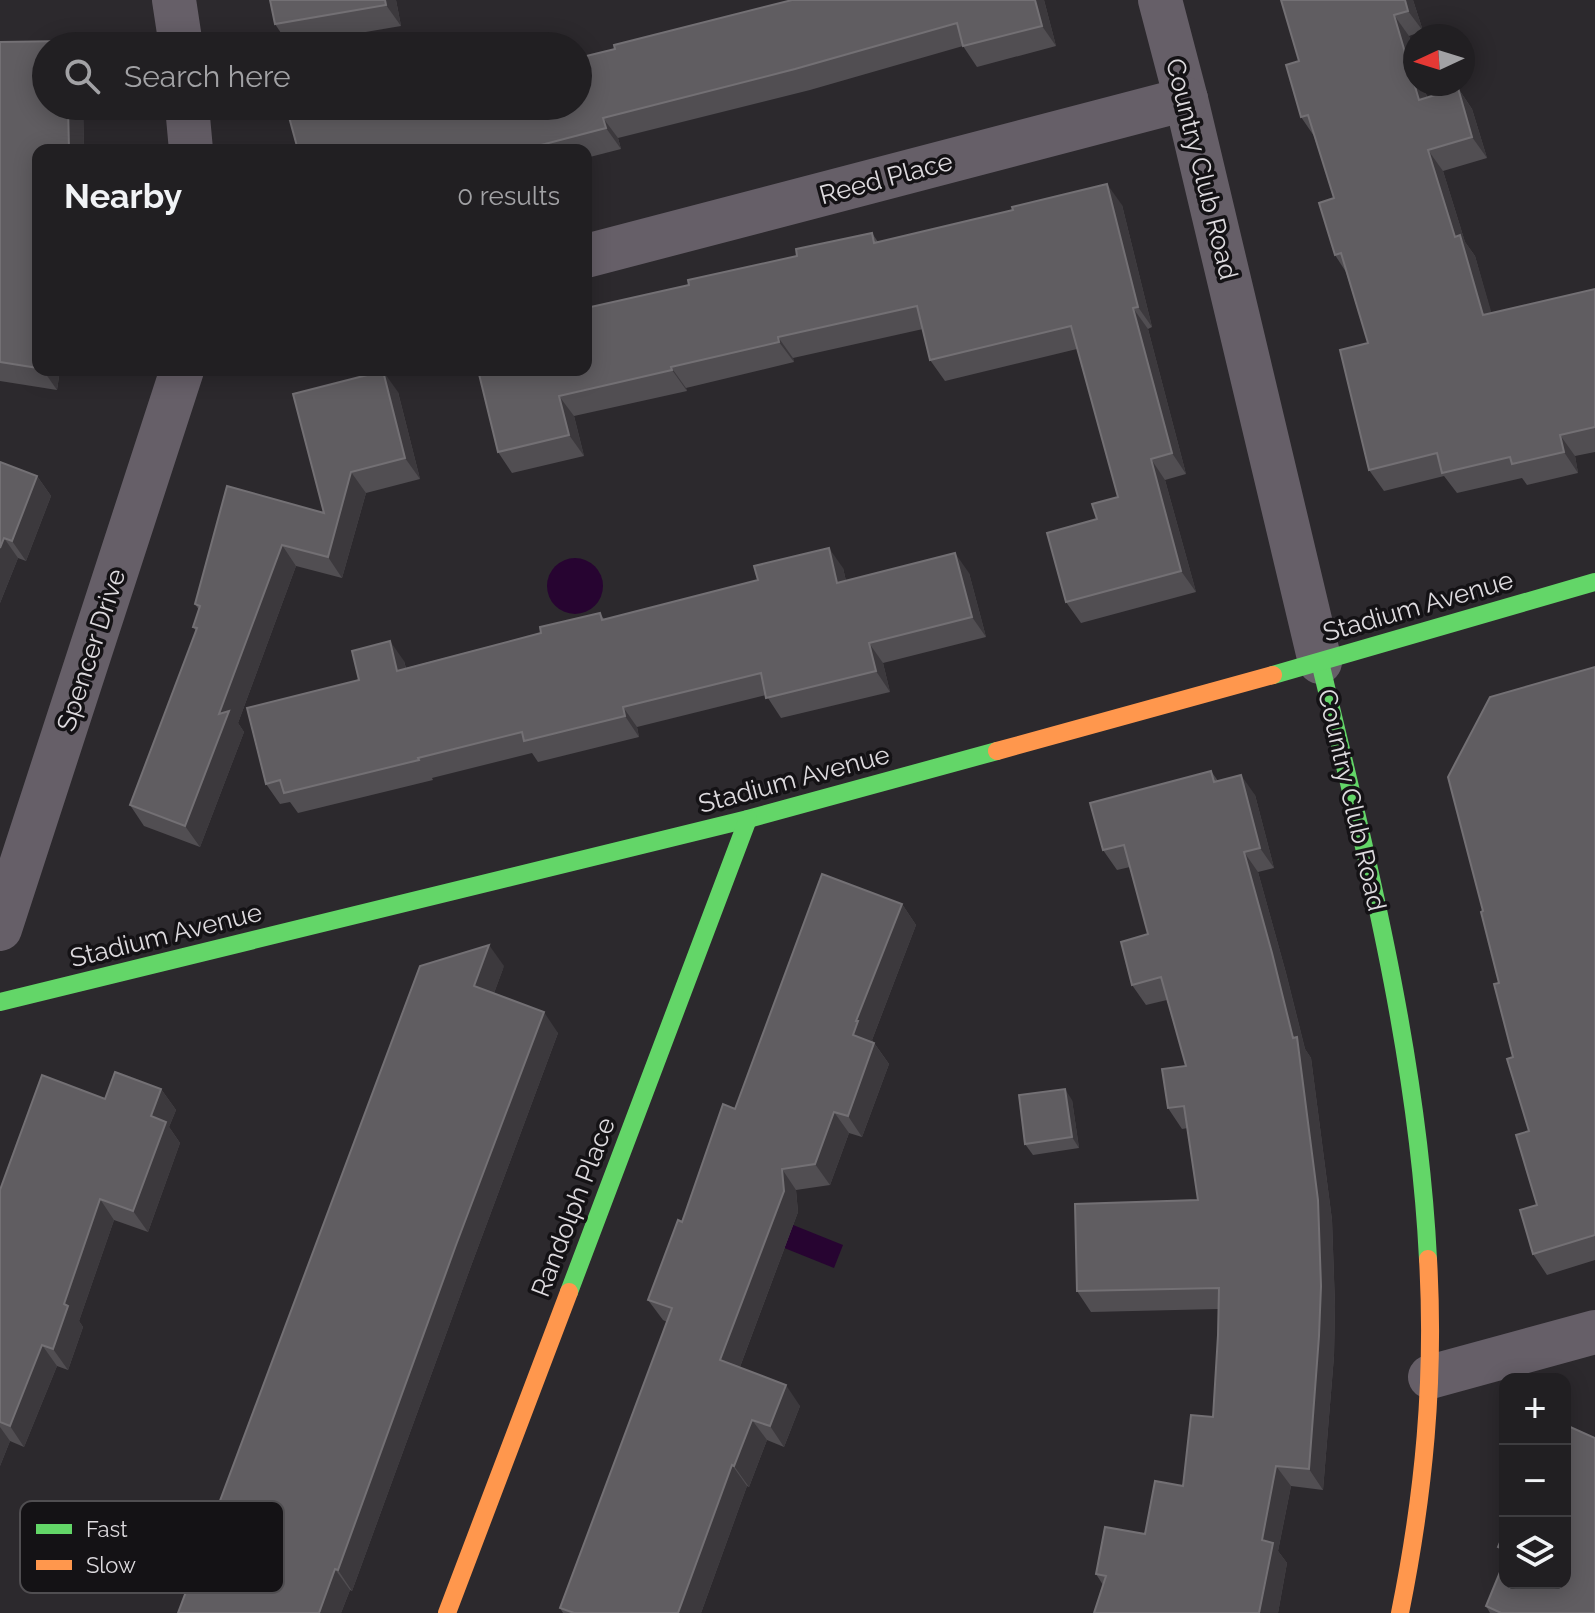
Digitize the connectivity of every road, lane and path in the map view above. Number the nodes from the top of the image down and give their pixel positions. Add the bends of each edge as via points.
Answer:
1 (174, 0) edge
2 (1160, 0) edge
3 (179, 32) edge
4 (1186, 99) junction
5 (188, 120) edge
6 (190, 144) edge
7 (592, 254) edge
8 (180, 376) edge
9 (1595, 582) edge
10 (1320, 662) junction
11 (748, 819) junction
12 (0, 929) edge
13 (0, 1002) edge
14 (1595, 1332) edge
15 (1430, 1377) junction
16 (447, 1613) edge
17 (1400, 1613) edge

1 - 3 street
2 - 4 street, Country Club Road
4 - 7 street, Reed Place
4 - 10 street, Country Club Road
5 - 6 street
8 - 12 street, Spencer Drive
9 - 10 street, Stadium Avenue
10 - 11 street, Stadium Avenue
10 - 15 street, Country Club Road via 1405,1042 1426,1227
11 - 13 street, Stadium Avenue
11 - 16 street, Randolph Place
14 - 15 street
15 - 17 street, Country Club Road via 1421,1489

